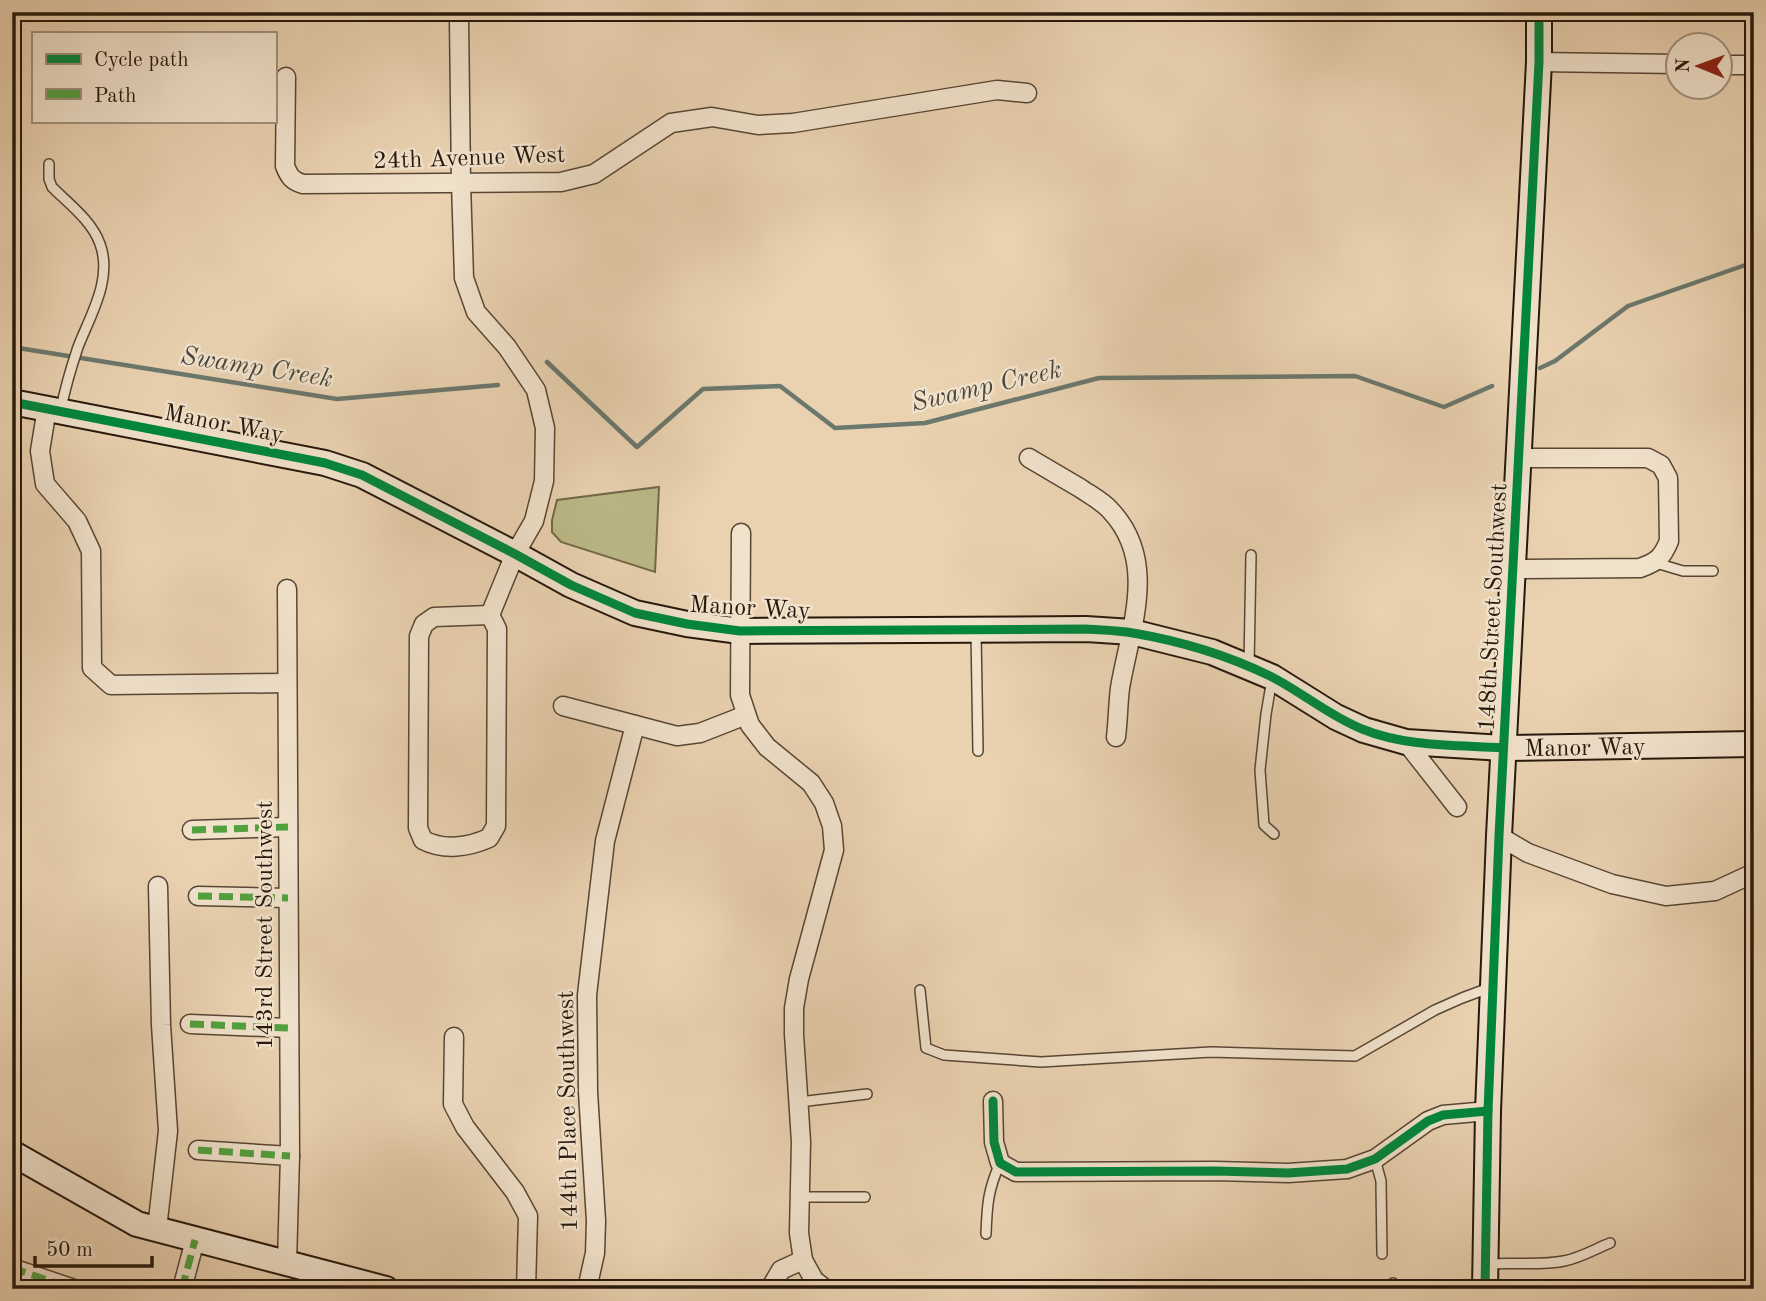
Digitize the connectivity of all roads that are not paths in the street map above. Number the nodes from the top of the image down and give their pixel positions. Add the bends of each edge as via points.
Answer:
1 (461, 12) edge
2 (1539, 12) edge
3 (1539, 62) junction
4 (1664, 64) edge
5 (1734, 65) edge
6 (1754, 65) edge
7 (286, 78) dead end
8 (1027, 93) dead end
9 (49, 164) dead end
10 (461, 183) junction
11 (12, 402) edge
12 (54, 410) junction
13 (1029, 458) dead end
14 (1519, 458) junction
15 (741, 533) dead end
16 (515, 554) junction
17 (1251, 555) dead end
18 (1656, 563) junction
19 (1513, 569) junction
20 (1713, 571) dead end
21 (287, 589) dead end
22 (491, 615) junction
23 (976, 630) junction
24 (740, 631) junction
25 (1132, 632) junction
26 (1249, 667) junction
27 (1272, 677) junction
28 (287, 683) junction
29 (564, 706) dead end
30 (746, 715) junction
31 (635, 725) junction
32 (1116, 737) dead end
33 (1406, 742) junction
34 (1754, 744) edge
35 (1503, 748) junction
36 (978, 751) dead end
37 (1457, 807) dead end
38 (288, 827) junction
39 (192, 830) dead end
40 (1274, 834) dead end
41 (1499, 836) junction
42 (1754, 873) edge
43 (158, 886) dead end
44 (198, 896) dead end
45 (288, 898) junction
46 (1494, 986) junction
47 (920, 990) dead end
48 (190, 1024) dead end
49 (289, 1028) junction
50 (454, 1037) dead end
51 (867, 1094) dead end
52 (993, 1101) dead end
53 (799, 1102) junction
54 (1488, 1111) junction
55 (198, 1150) dead end
56 (12, 1153) edge
57 (289, 1156) junction
58 (1376, 1159) junction
59 (1000, 1163) junction
60 (800, 1197) junction
61 (865, 1197) dead end
62 (157, 1229) junction
63 (986, 1234) dead end
64 (195, 1240) junction
65 (1610, 1243) dead end
66 (1382, 1254) dead end
67 (803, 1260) junction
68 (287, 1262) junction
69 (1486, 1264) junction
70 (12, 1268) edge
71 (74, 1289) edge
72 (182, 1289) edge
73 (386, 1289) edge
74 (526, 1289) edge
75 (587, 1289) edge
76 (770, 1289) edge
77 (825, 1289) edge
78 (1485, 1289) edge

1 - 10 street
2 - 3 street, 148th Street Southwest
3 - 4 street
3 - 14 street, 148th Street Southwest
5 - 6 street
7 - 10 street, 24th Avenue West via 285,166 297,182
8 - 10 street, 24th Avenue West via 997,90 758,125 712,117 671,123 594,174 561,182
9 - 12 lane via 52,187 91,226 101,246 103,267 101,289
10 - 16 street via 464,278 476,312 536,390 545,428 544,481 534,521
11 - 12 street, Manor Way
12 - 16 street, Manor Way via 326,463 362,475
12 - 28 street via 40,451 45,484 77,522 91,551 92,668 111,685
13 - 25 street via 1101,502 1125,526 1138,568
14 - 18 street via 1648,458 1661,465 1668,478 1669,541
14 - 19 street, 148th Street Southwest
15 - 24 street
16 - 22 street
16 - 24 street, Manor Way via 570,585 635,612
17 - 26 lane
18 - 19 street via 1640,568
18 - 20 lane via 1683,571
19 - 35 street, 148th Street Southwest
21 - 28 street, 143rd Street Southwest
22 - 22 street via 434,617 424,624 419,636 418,828 423,840 431,844 472,845 489,838 496,826 497,629
23 - 24 street, Manor Way
23 - 25 street, Manor Way
23 - 36 lane
24 - 30 street via 740,695
25 - 26 street, Manor Way via 1212,652
25 - 32 street
26 - 27 street, Manor Way
27 - 33 street, Manor Way via 1336,717
27 - 40 lane via 1260,770 1264,825
28 - 38 street, 143rd Street Southwest
29 - 31 street
30 - 31 street via 700,733 677,736
30 - 53 street via 767,747 811,783 832,826 834,850 794,1008
31 - 75 street, 144th Place Southwest via 605,841 587,995 596,1221
33 - 35 street, Manor Way
33 - 37 street
34 - 35 street, Manor Way
35 - 41 street, 148th Street Southwest
38 - 39 street
38 - 45 street, 143rd Street Southwest
41 - 42 street via 1528,853 1612,884 1666,896 1715,891
41 - 46 street, 148th Street Southwest
43 - 62 street via 168,1131
44 - 45 street
45 - 49 street, 143rd Street Southwest
46 - 47 lane via 1435,1010 1355,1056 1211,1052 1041,1062 944,1055 926,1048
46 - 54 street, 148th Street Southwest
48 - 49 street
49 - 57 street, 143rd Street Southwest
50 - 74 street via 453,1104 528,1216
51 - 53 lane
52 - 59 street via 994,1142
53 - 60 street
54 - 58 street via 1428,1121
54 - 69 street, 148th Street Southwest
55 - 57 street
56 - 62 street via 137,1224
57 - 68 street, 143rd Street Southwest
58 - 59 street via 1347,1169 1288,1173 1016,1172
58 - 66 lane via 1381,1181
59 - 63 lane via 987,1203
60 - 61 lane
60 - 67 street
62 - 64 street
64 - 68 street
64 - 72 street
65 - 69 lane via 1562,1262
67 - 76 street via 781,1270
67 - 77 street
68 - 73 street
69 - 78 street, 148th Street Southwest
70 - 71 street

